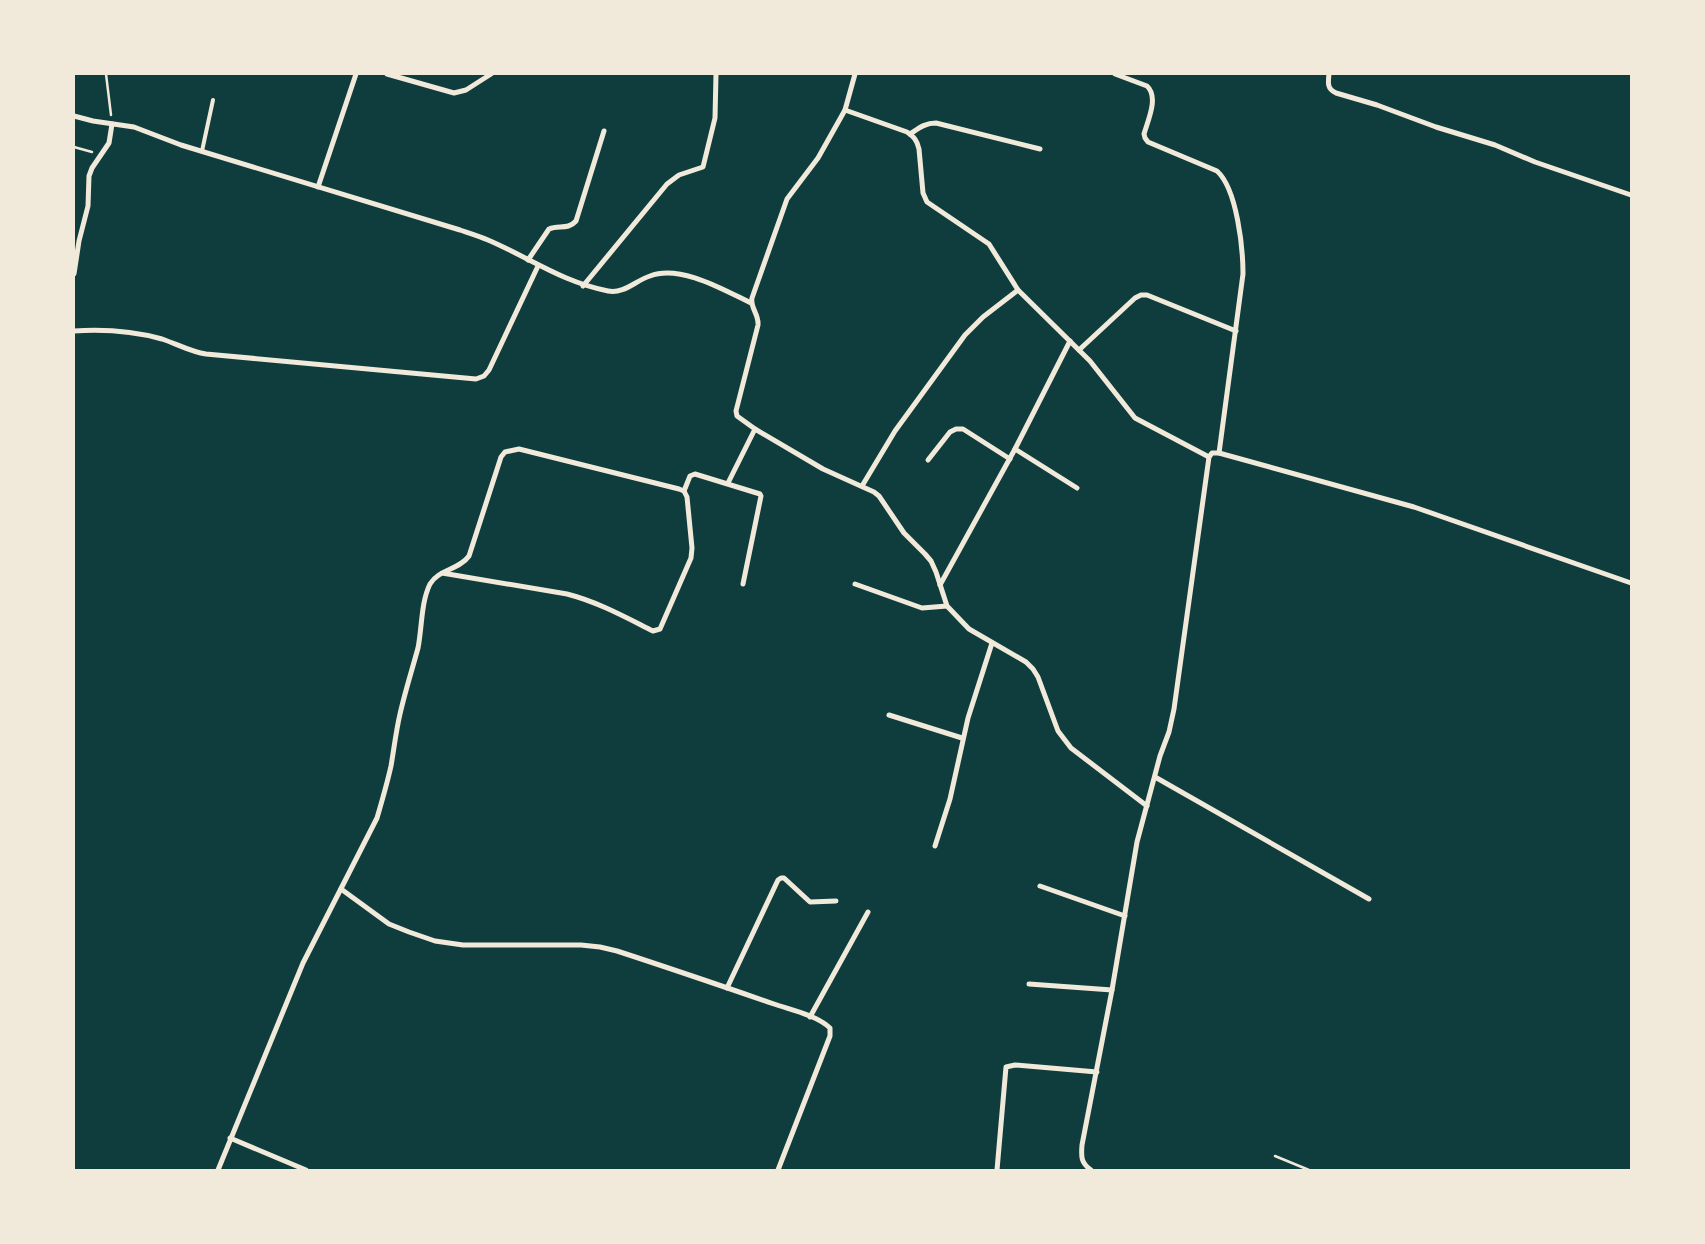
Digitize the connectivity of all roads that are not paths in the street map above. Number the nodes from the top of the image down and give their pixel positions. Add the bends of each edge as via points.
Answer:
1 (356, 74) edge
2 (387, 74) edge
3 (491, 74) edge
4 (716, 74) edge
5 (855, 74) edge
6 (1115, 74) edge
7 (1329, 74) edge
8 (213, 100) dead end
9 (845, 110) junction
10 (74, 116) edge
11 (112, 124) junction
12 (604, 130) dead end
13 (910, 134) junction
14 (1040, 149) dead end
15 (202, 151) junction
16 (318, 187) junction
17 (1631, 195) edge
18 (528, 260) junction
19 (538, 266) junction
20 (74, 274) edge
21 (583, 286) junction
22 (1018, 290) junction
23 (751, 303) junction
24 (74, 331) edge
25 (1236, 331) junction
26 (1070, 340) junction
27 (1079, 350) junction
28 (755, 429) junction
29 (1015, 450) junction
30 (1219, 454) junction
31 (1209, 457) junction
32 (1010, 459) junction
33 (928, 460) dead end
34 (728, 483) junction
35 (862, 486) junction
36 (1077, 488) dead end
37 (684, 491) junction
38 (442, 573) junction
39 (1631, 583) edge
40 (743, 584) dead end
41 (855, 584) dead end
42 (940, 585) junction
43 (947, 606) junction
44 (992, 643) junction
45 (889, 716) dead end
46 (962, 738) junction
47 (1154, 777) junction
48 (1147, 806) junction
49 (935, 846) dead end
50 (1040, 886) dead end
51 (341, 889) junction
52 (1369, 899) dead end
53 (836, 901) dead end
54 (868, 912) dead end
55 (1125, 916) junction
56 (1029, 984) dead end
57 (727, 988) junction
58 (1112, 990) junction
59 (810, 1017) junction
60 (1097, 1072) junction
61 (230, 1138) junction
62 (218, 1170) edge
63 (306, 1170) edge
64 (778, 1170) edge
65 (997, 1170) edge
66 (1091, 1170) edge

1 - 16 street
2 - 3 street via 454,93 466,90
4 - 21 street via 715,118 703,167 679,175 667,184
5 - 9 street
6 - 25 street via 1150,90 1152,101 1144,134 1148,142 1217,171 1226,182 1243,257
7 - 17 street via 1330,90 1336,93 1495,145
8 - 15 lane
9 - 13 street
9 - 23 street via 818,158 787,199
10 - 11 street
11 - 15 street via 134,127
11 - 20 street via 109,143 89,176 88,206
12 - 18 street via 576,221 572,226 549,229
13 - 14 street via 929,123 936,123
13 - 22 street via 918,142 924,198 989,244
15 - 16 street
16 - 18 street via 460,230
18 - 19 street
19 - 21 street
19 - 24 street via 489,370 476,379 206,354 148,335 125,331
21 - 23 street via 617,292 648,276 662,273 695,277
22 - 26 street
22 - 35 street via 965,335 899,424
23 - 28 street via 758,325 736,411 737,416
25 - 27 street via 1141,295
25 - 30 street
26 - 27 street
26 - 29 street
27 - 31 street via 1135,418
28 - 34 street
28 - 35 street via 823,469
29 - 32 street
29 - 36 street
30 - 31 street via 1212,453
30 - 39 street via 1414,507
31 - 47 street via 1174,709
32 - 33 street via 963,429 956,429
32 - 42 street
34 - 37 street via 692,474
34 - 40 street via 758,492 761,496
35 - 42 street via 879,496 904,533 925,554
37 - 38 street via 519,449 505,452 469,556 464,563
37 - 38 street via 692,554 660,629 656,631 584,598
38 - 51 street via 435,577 427,592 418,646 377,818
41 - 43 street via 922,608
42 - 43 street
43 - 44 street via 970,629
44 - 46 street
44 - 48 street via 1033,669 1058,731 1071,748
45 - 46 street
46 - 49 street via 950,799
47 - 48 street
47 - 52 street
48 - 55 street via 1137,842
50 - 55 street
51 - 57 street via 390,924 435,941 463,945 600,947
51 - 61 street via 303,962
53 - 57 street via 810,902 784,878 778,880
54 - 59 street
55 - 58 street
56 - 58 street
57 - 59 street
58 - 60 street
59 - 64 street via 827,1025 830,1036
60 - 65 street via 1006,1066
60 - 66 street via 1082,1145 1085,1166
61 - 62 street
61 - 63 street

